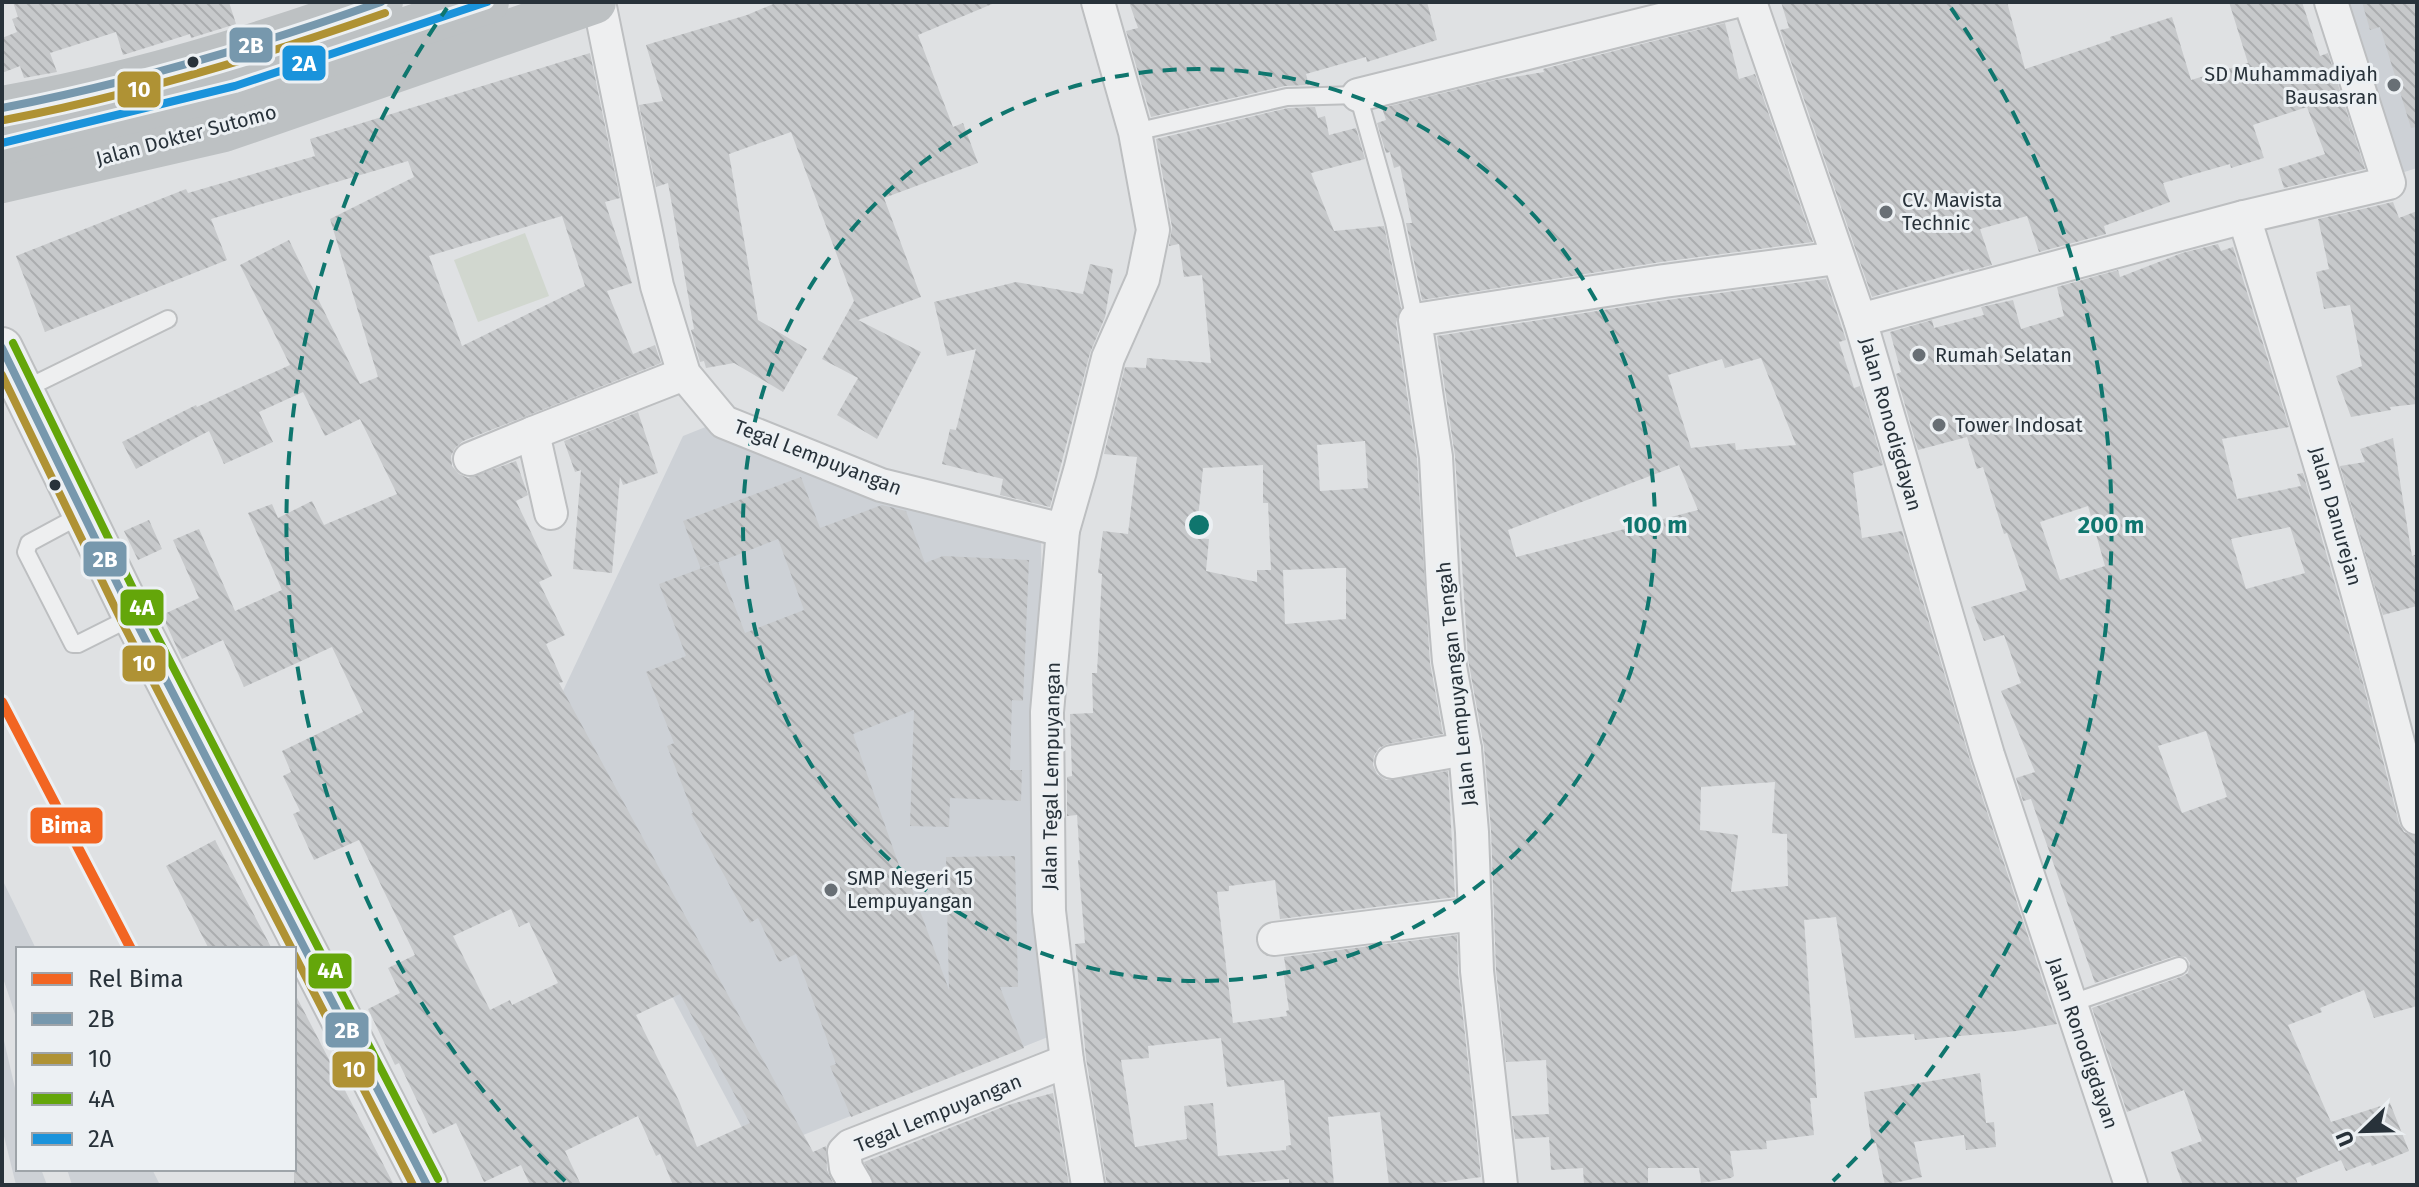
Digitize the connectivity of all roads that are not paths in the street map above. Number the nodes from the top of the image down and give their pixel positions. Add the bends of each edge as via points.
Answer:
1 (381, 2) edge
2 (487, 2) edge
3 (597, 2) edge
4 (1098, 2) edge
5 (1733, 2) edge
6 (1750, 2) edge
7 (2331, 2) edge
8 (95, 86) junction
9 (1358, 95) junction
10 (2, 108) edge
11 (1135, 132) junction
12 (2, 143) edge
13 (116, 155) junction
14 (2, 181) edge
15 (2244, 217) junction
16 (1837, 258) junction
17 (168, 319) dead end
18 (1415, 320) junction
19 (1860, 320) junction
20 (2, 348) edge
21 (684, 374) junction
22 (22, 390) junction
23 (533, 433) junction
24 (470, 459) dead end
25 (551, 513) dead end
26 (83, 514) junction
27 (1063, 530) junction
28 (133, 616) junction
29 (1465, 749) junction
30 (1392, 762) dead end
31 (2417, 818) edge
32 (1475, 914) junction
33 (1274, 939) dead end
34 (2179, 966) dead end
35 (2069, 1004) junction
36 (1067, 1061) junction
37 (427, 1185) edge
38 (856, 1185) edge
39 (1088, 1185) edge
40 (1501, 1185) edge
41 (2131, 1185) edge

1 - 8 main road via 260,42
2 - 12 main road, Jalan Dokter Sutomo, bridge via 235,86
3 - 13 main road, Jalan Dokter Sutomo via 224,130
3 - 21 street, Tegal Lempuyangan via 657,286
4 - 11 street, Jalan Tegal Lempuyangan
5 - 9 street
6 - 16 street
7 - 15 street, Jalan Ronodigdayan via 2389,183
8 - 10 main road
8 - 13 street via 85,109 94,141
9 - 11 lane via 1287,97
9 - 18 lane, Jalan Lempuyangan Tengah
11 - 27 street, Jalan Tegal Lempuyangan via 1153,230 1149,256 1108,358
13 - 14 main road, Jalan Dokter Sutomo
15 - 19 street, Jalan Ronodigdayan
15 - 31 street, Jalan Danurejan via 2328,487
16 - 18 street
16 - 19 street
17 - 22 lane
18 - 29 street, Jalan Lempuyangan Tengah via 1436,457 1449,661
19 - 35 street, Jalan Ronodigdayan via 1988,755
20 - 22 street
21 - 23 street
21 - 27 street, Tegal Lempuyangan via 724,422 881,485
22 - 26 street
23 - 24 street
23 - 25 street
26 - 28 street
26 - 28 lane via 26,547 44,590 73,644
27 - 36 street, Jalan Tegal Lempuyangan via 1047,712 1048,847 1049,911
28 - 37 street
29 - 30 street
29 - 32 street, Jalan Lempuyangan Tengah
32 - 33 street
32 - 40 street, Jalan Lempuyangan Tengah
34 - 35 lane
35 - 41 street, Jalan Ronodigdayan
36 - 38 street, Tegal Lempuyangan via 850,1146 843,1160
36 - 39 street, Jalan Tegal Lempuyangan

